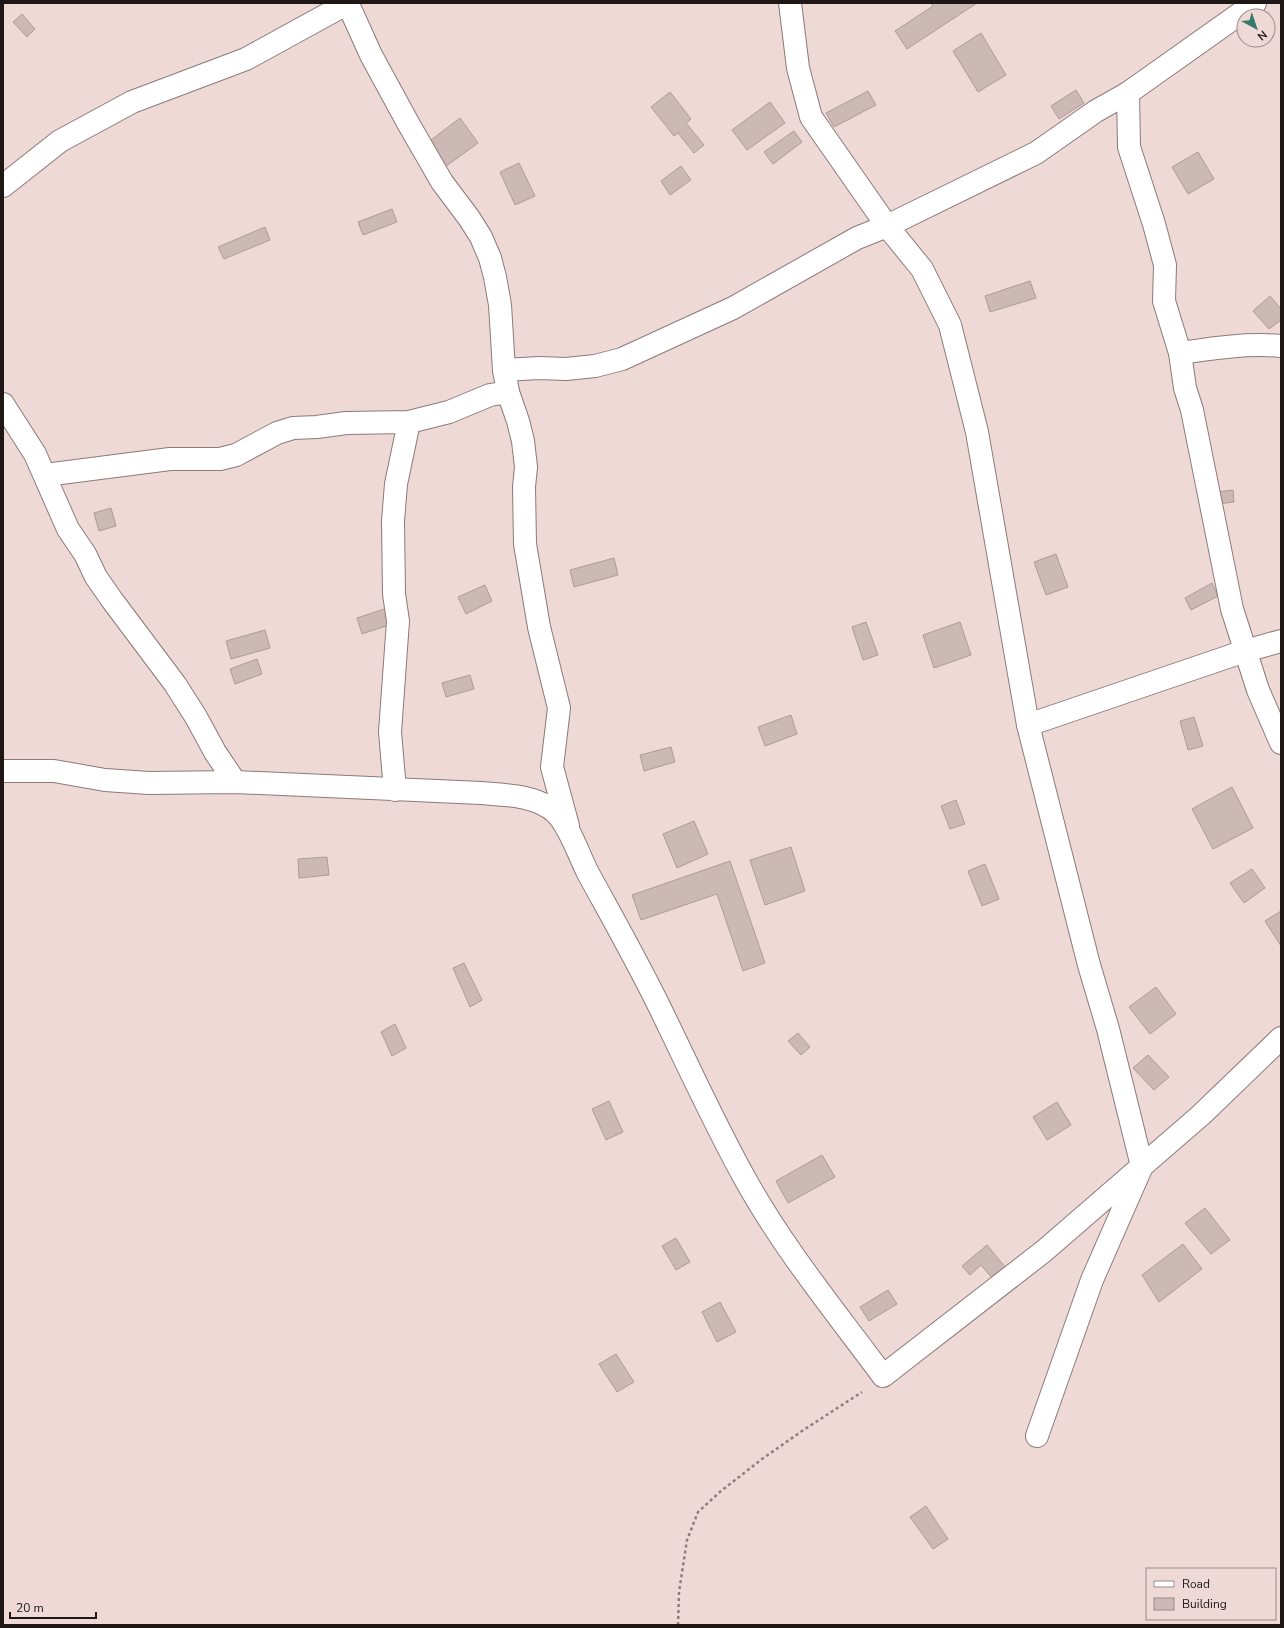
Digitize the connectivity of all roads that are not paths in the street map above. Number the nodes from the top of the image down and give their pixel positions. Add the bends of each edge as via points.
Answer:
1 (348, 3) edge
2 (790, 3) edge
3 (1256, 3) edge
4 (1128, 93) junction
5 (3, 186) edge
6 (887, 226) junction
7 (1281, 346) edge
8 (1180, 353) junction
9 (504, 370) junction
10 (508, 392) junction
11 (3, 404) edge
12 (408, 422) junction
13 (45, 475) junction
14 (1281, 641) edge
15 (1245, 651) junction
16 (1028, 725) junction
17 (1281, 744) edge
18 (3, 771) edge
19 (235, 782) junction
20 (395, 790) junction
21 (569, 832) junction
22 (1281, 1038) edge
23 (1142, 1166) junction
24 (1037, 1436) dead end

1 - 5 street via 246,59 132,102 60,141
1 - 9 street via 378,68 408,123 442,182 481,237 490,258 500,305
2 - 6 street via 798,68 811,117
3 - 4 street
4 - 6 street via 1096,111 1036,153
4 - 8 street via 1129,147 1165,265 1164,301
6 - 9 street via 832,251 733,308 622,359 595,366 566,369
6 - 16 street via 922,269 950,325 977,432
7 - 8 street via 1225,346
8 - 15 street via 1185,388 1192,410 1232,609
9 - 10 street
10 - 12 street via 490,395 450,412
10 - 21 street via 523,441 526,467 525,544 539,627 559,708 552,767
11 - 13 street via 35,454
12 - 13 street via 346,423 293,428 277,433 236,455 220,459 170,459
12 - 20 street via 396,484 393,522 394,594 398,621 390,732
13 - 19 street via 68,529 85,554 96,577 175,684
14 - 15 street
15 - 16 street
15 - 17 street
16 - 23 street
18 - 19 street via 54,771 105,780 149,783
19 - 20 street
20 - 21 street via 481,793 537,802 555,812
21 - 23 street via 586,870 658,1003 744,1178 794,1258 883,1376 1044,1251
22 - 23 street via 1201,1115
23 - 24 street via 1092,1280

